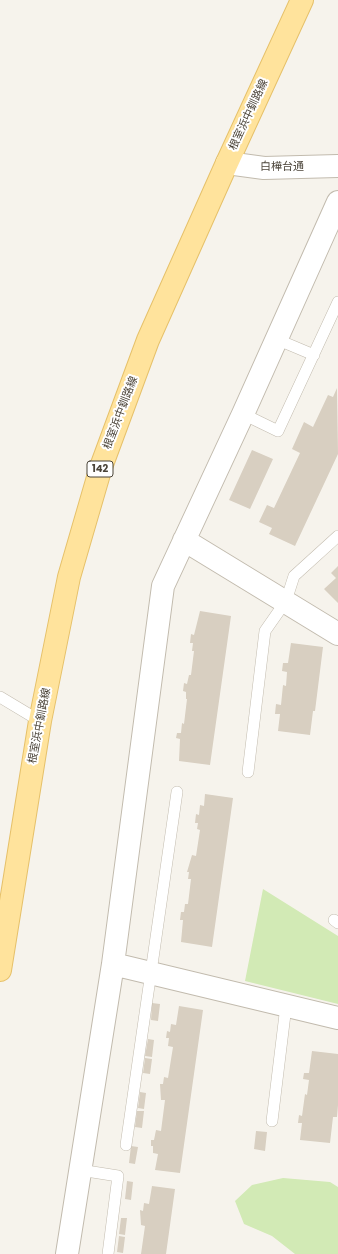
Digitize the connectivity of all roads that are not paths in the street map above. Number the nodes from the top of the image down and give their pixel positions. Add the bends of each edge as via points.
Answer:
1 (302, 0) edge
2 (227, 163) junction
3 (338, 166) edge
4 (338, 202) edge
5 (338, 302) edge
6 (276, 339) junction
7 (314, 355) junction
8 (243, 414) junction
9 (338, 536) edge
10 (184, 540) junction
11 (286, 601) junction
12 (338, 634) edge
13 (0, 697) edge
14 (40, 721) junction
15 (248, 772) dead end
16 (177, 792) dead end
17 (112, 964) junction
18 (0, 970) edge
19 (151, 974) junction
20 (286, 1006) junction
21 (338, 1018) edge
22 (272, 1121) dead end
23 (126, 1145) dead end
24 (80, 1170) junction
25 (67, 1254) edge
26 (108, 1254) edge

1 - 2 main road, 根室浜中釧路線 / 142
2 - 3 street, 白樺台通 via 264,168
2 - 14 main road, 根室浜中釧路線 / 142 via 148,340 101,467 70,578
4 - 6 street
5 - 7 lane
6 - 7 lane
6 - 8 street
7 - 8 lane via 278,431
8 - 10 street
9 - 11 lane via 294,576
10 - 11 street
10 - 17 street via 163,586
11 - 12 street
11 - 15 lane via 265,631
13 - 14 lane
14 - 18 main road, 根室浜中釧路線 / 142
16 - 19 lane
17 - 19 street
17 - 24 street
19 - 20 street
19 - 23 lane
20 - 21 street
20 - 22 lane
24 - 25 street
24 - 26 lane via 118,1176

